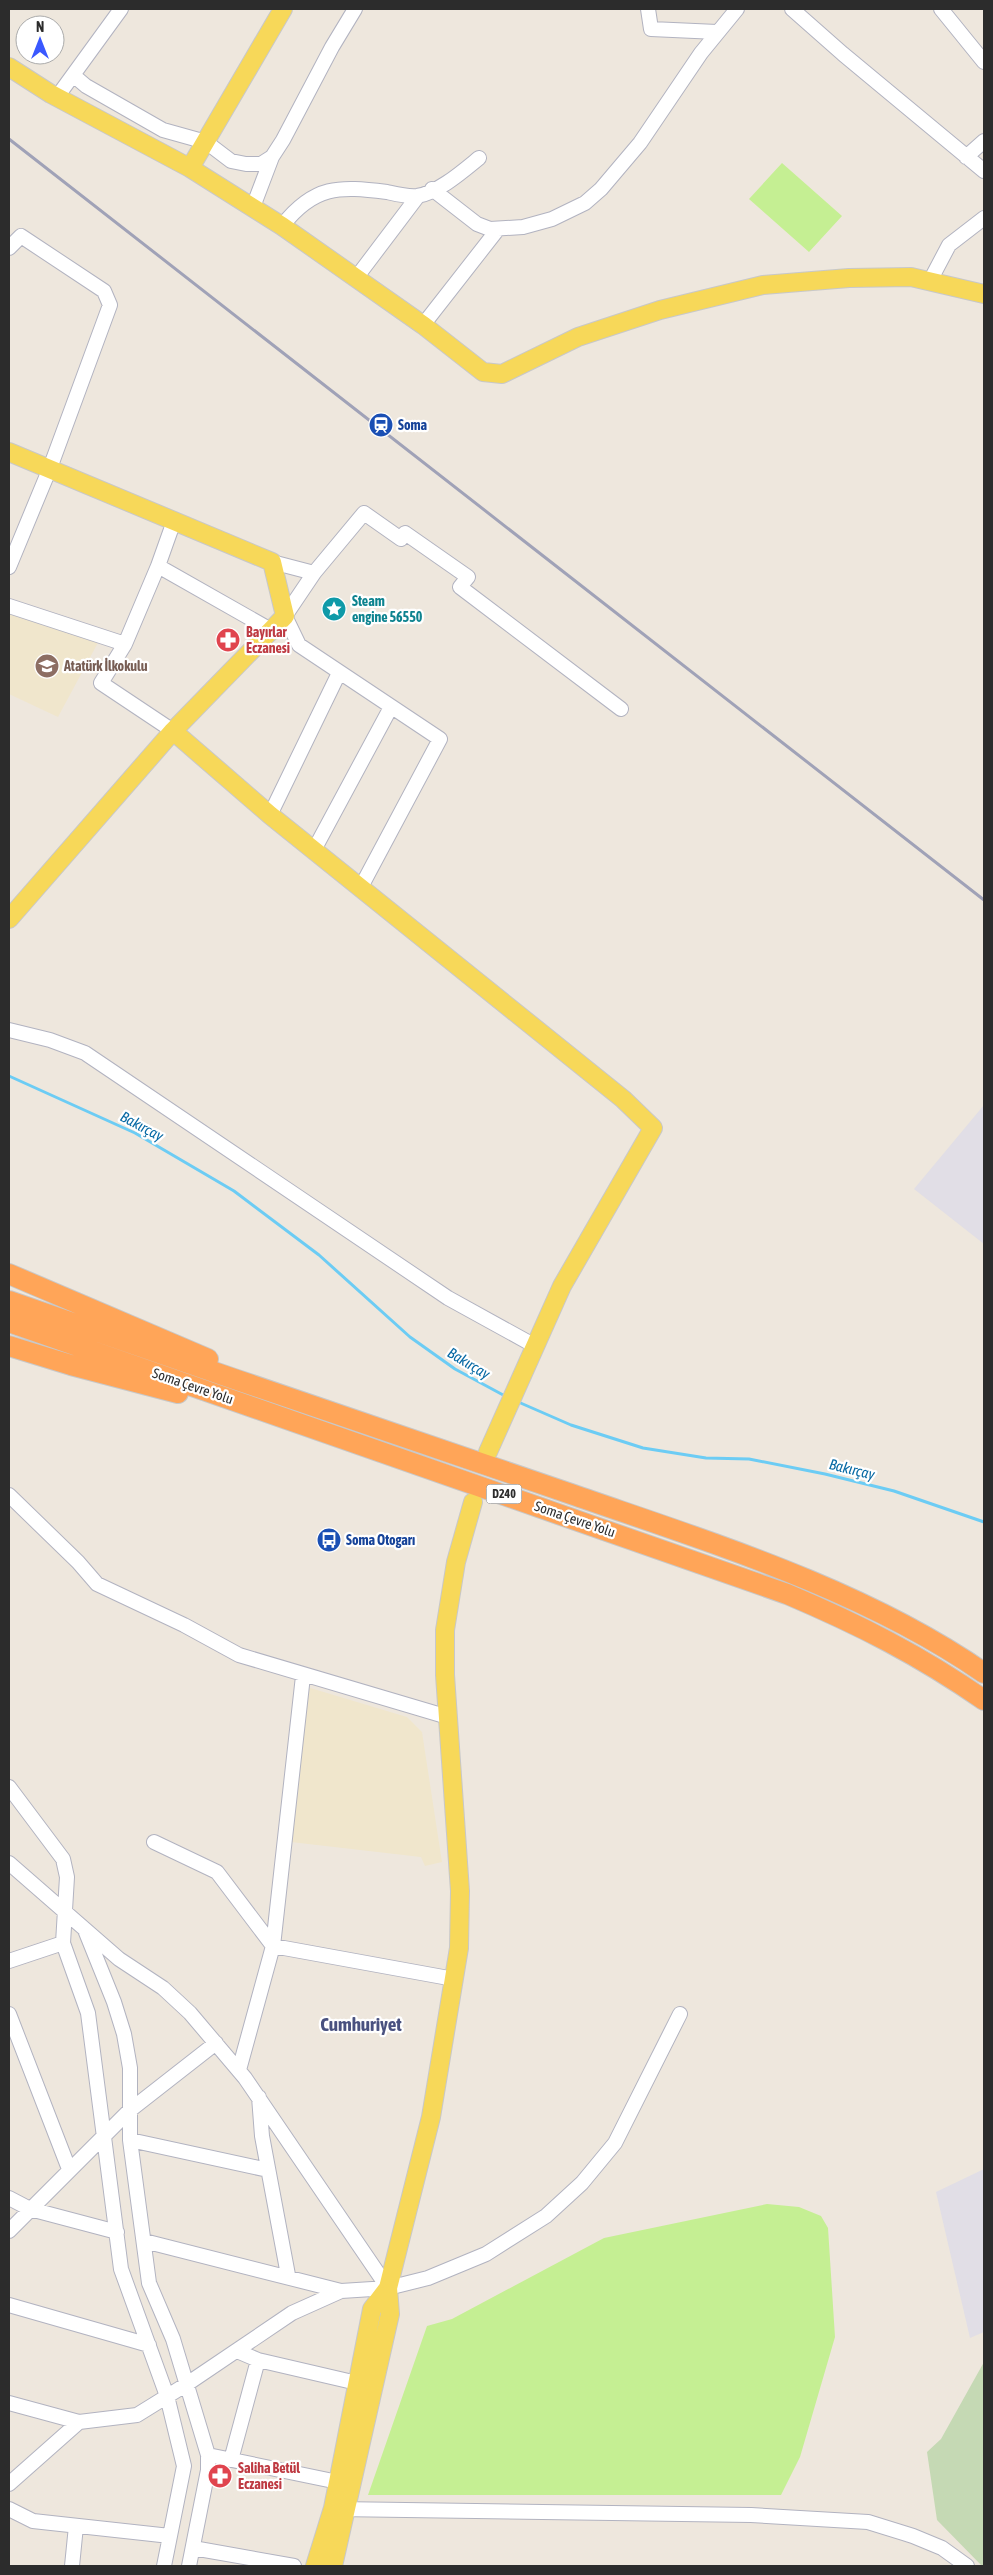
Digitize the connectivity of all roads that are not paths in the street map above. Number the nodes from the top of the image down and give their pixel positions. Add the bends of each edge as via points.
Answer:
1 (121, 9) edge
2 (283, 9) edge
3 (355, 9) edge
4 (648, 9) edge
5 (736, 9) edge
6 (792, 9) edge
7 (941, 9) edge
8 (717, 32) junction
9 (984, 62) edge
10 (9, 67) edge
11 (73, 75) junction
12 (57, 97) junction
13 (984, 141) edge
14 (206, 142) junction
15 (966, 157) junction
16 (272, 158) junction
17 (478, 158) dead end
18 (190, 168) junction
19 (984, 171) edge
20 (432, 189) junction
21 (418, 196) junction
22 (253, 207) junction
23 (984, 218) edge
24 (282, 226) junction
25 (498, 229) junction
26 (9, 248) edge
27 (356, 278) junction
28 (930, 281) junction
29 (984, 294) edge
30 (423, 325) junction
31 (9, 452) edge
32 (50, 468) junction
33 (174, 521) junction
34 (10, 558) edge
35 (272, 562) junction
36 (158, 566) junction
37 (314, 573) junction
38 (9, 606) edge
39 (285, 616) junction
40 (270, 629) junction
41 (125, 644) junction
42 (339, 672) junction
43 (390, 707) junction
44 (621, 709) dead end
45 (173, 731) junction
46 (270, 815) junction
47 (314, 850) junction
48 (361, 887) junction
49 (9, 919) edge
50 (9, 1030) edge
51 (9, 1274) edge
52 (9, 1301) edge
53 (9, 1322) edge
54 (9, 1346) edge
55 (535, 1346) junction
56 (329, 1410) junction
57 (325, 1431) junction
58 (491, 1445) dead end
59 (9, 1495) edge
60 (473, 1502) dead end
61 (984, 1673) edge
62 (303, 1676) junction
63 (984, 1700) edge
64 (448, 1717) junction
65 (9, 1787) edge
66 (154, 1842) dead end
67 (9, 1863) edge
68 (64, 1912) junction
69 (85, 1930) junction
70 (63, 1943) junction
71 (273, 1946) junction
72 (9, 1961) edge
73 (454, 1979) junction
74 (9, 2014) edge
75 (680, 2014) dead end
76 (216, 2043) junction
77 (239, 2070) junction
78 (259, 2097) junction
79 (129, 2111) junction
80 (104, 2134) junction
81 (130, 2140) junction
82 (69, 2169) junction
83 (268, 2170) junction
84 (9, 2198) edge
85 (30, 2208) junction
86 (9, 2231) edge
87 (117, 2232) junction
88 (144, 2241) junction
89 (288, 2275) junction
90 (388, 2288) junction
91 (342, 2291) junction
92 (9, 2305) edge
93 (149, 2346) junction
94 (237, 2351) junction
95 (258, 2360) junction
96 (357, 2383) junction
97 (187, 2384) junction
98 (167, 2396) junction
99 (9, 2404) edge
100 (79, 2422) junction
101 (208, 2456) junction
102 (231, 2460) junction
103 (338, 2482) junction
104 (9, 2484) edge
105 (9, 2509) edge
106 (339, 2509) junction
107 (76, 2526) junction
108 (170, 2536) junction
109 (193, 2548) junction
110 (72, 2566) edge
111 (164, 2566) edge
112 (189, 2566) edge
113 (294, 2566) edge
114 (316, 2566) edge
115 (333, 2566) edge
116 (967, 2566) edge

1 - 11 street
2 - 14 main road
3 - 16 street
4 - 8 street via 651,29
5 - 8 street
6 - 15 street
7 - 9 street
8 - 25 street via 640,143 601,189 585,203 552,219 523,227
10 - 12 main road
11 - 12 street
11 - 14 street via 86,86 163,130
12 - 18 main road
13 - 15 street
14 - 16 street via 231,161 261,164
14 - 18 main road
15 - 19 street
16 - 22 street
17 - 20 street via 446,183
18 - 22 main road
20 - 21 street
20 - 25 street via 477,224
21 - 24 street via 334,188 303,202
21 - 27 street
22 - 24 main road
23 - 28 street via 949,245
24 - 27 main road
25 - 30 street
26 - 32 street via 21,236 104,291 110,305
27 - 30 main road
28 - 29 main road
28 - 30 main road via 911,276 859,277 763,285 660,310 578,337 502,374 483,372
31 - 32 main road
32 - 33 main road
32 - 34 street
33 - 35 main road
33 - 36 street
35 - 37 street
35 - 39 main road
36 - 40 street
36 - 41 street
37 - 39 street
37 - 44 street via 364,513 401,539 406,532 468,577 460,587
38 - 41 street
39 - 40 main road
39 - 42 street via 299,645
40 - 45 main road
41 - 45 street via 101,683
42 - 43 street
42 - 46 street
43 - 47 street
43 - 48 street via 440,739
45 - 46 main road
45 - 49 main road
46 - 47 main road
47 - 48 main road
48 - 55 main road via 623,1099 653,1128 562,1286
50 - 55 street via 85,1053 448,1298
51 - 56 highway
52 - 56 highway, Soma Çevre Yolu / D240 via 168,1358
53 - 57 highway, Soma Çevre Yolu / D240
54 - 57 highway via 70,1365
55 - 58 main road
56 - 61 highway, Soma Çevre Yolu / D240 via 825,1586 884,1613
57 - 63 highway, Soma Çevre Yolu / D240 via 787,1594 892,1641
59 - 62 street via 97,1584 239,1655
60 - 64 main road via 456,1562 445,1630
62 - 64 street
62 - 71 street
64 - 73 main road via 460,1892 459,1948
65 - 68 street via 64,1859 67,1877
66 - 71 street via 217,1872
67 - 68 street
68 - 69 street
68 - 70 street
69 - 76 street via 119,1959 162,1988
69 - 79 street via 124,2034 130,2068
70 - 72 street
70 - 80 street via 88,2013
71 - 73 street
71 - 77 street
73 - 90 main road via 431,2117
74 - 82 street
75 - 90 street via 615,2142 582,2183 546,2216 486,2254 428,2278
76 - 77 street
76 - 79 street
77 - 78 street
78 - 83 street via 258,2112
78 - 90 street
79 - 80 street
79 - 81 street
80 - 82 street
80 - 87 street
81 - 83 street
81 - 88 street
82 - 85 street
83 - 89 street
84 - 85 street
85 - 86 street
85 - 87 street
87 - 93 street via 121,2270
88 - 89 street
88 - 97 street via 149,2284 173,2339
89 - 91 street
90 - 91 street
90 - 96 main road via 372,2309
90 - 106 main road via 390,2314
91 - 94 street via 292,2313
92 - 93 street
93 - 98 street
94 - 95 street
94 - 97 street
95 - 96 street
95 - 102 street
96 - 103 main road
97 - 98 street
97 - 101 street
98 - 100 street via 137,2415
98 - 108 street via 184,2466
99 - 100 street
100 - 104 street
101 - 102 street
101 - 109 street
102 - 103 street
103 - 106 main road
105 - 107 street via 33,2521
106 - 114 main road
106 - 115 main road
106 - 116 street via 751,2515 868,2522 942,2548
107 - 108 street
107 - 110 street
108 - 111 street
109 - 112 street
109 - 113 street

